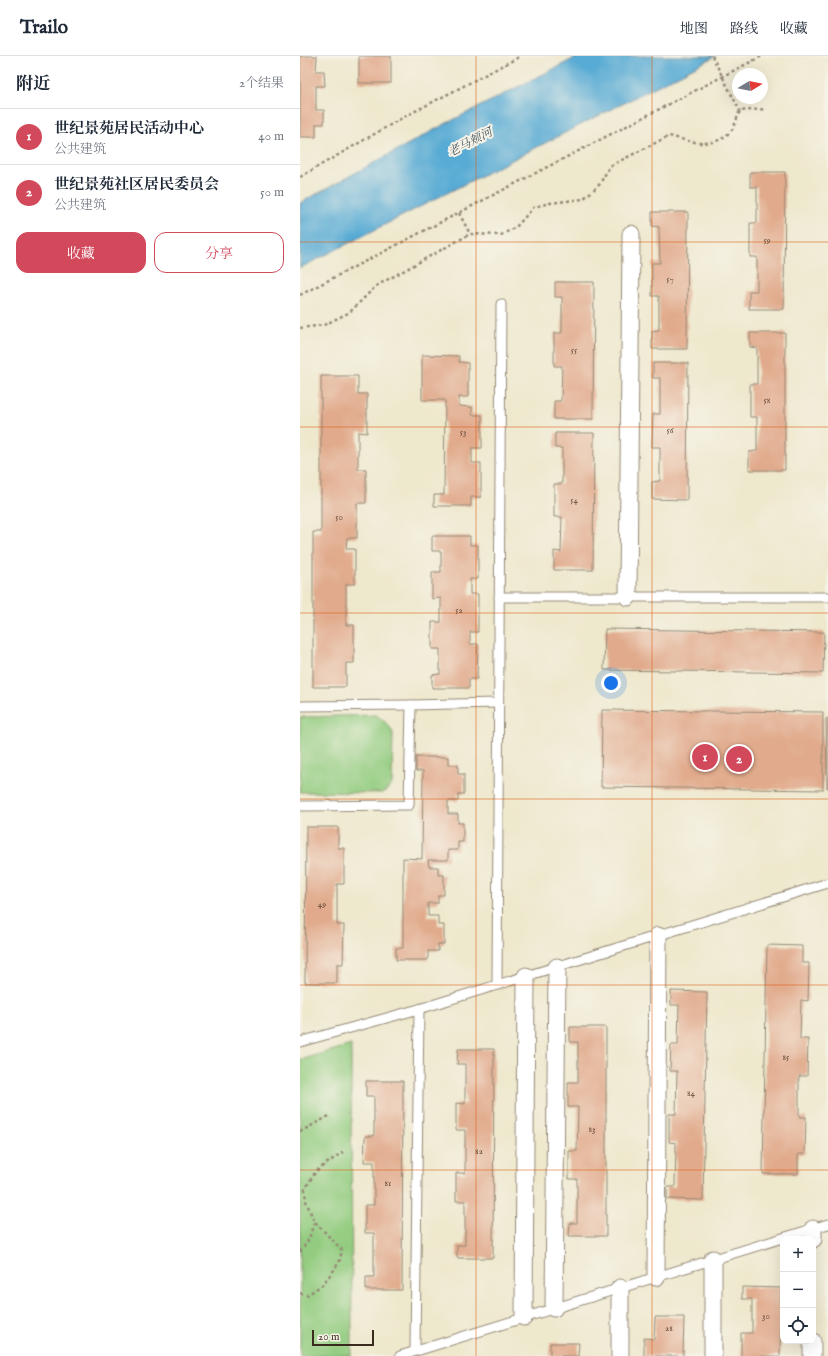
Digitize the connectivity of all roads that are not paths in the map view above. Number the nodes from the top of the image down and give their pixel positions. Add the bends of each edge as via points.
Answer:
1 (631, 234) dead end
2 (501, 304) dead end
3 (499, 597) junction
4 (628, 597) junction
5 (828, 598) edge
6 (498, 703) junction
7 (411, 705) junction
8 (300, 706) edge
9 (300, 806) edge
10 (828, 883) edge
11 (658, 936) junction
12 (557, 967) junction
13 (526, 976) junction
14 (497, 985) junction
15 (419, 1009) junction
16 (300, 1042) edge
17 (818, 1231) edge
18 (714, 1259) junction
19 (656, 1277) junction
20 (620, 1288) junction
21 (554, 1308) junction
22 (524, 1318) junction
23 (812, 1344) edge
24 (415, 1351) junction
25 (400, 1356) edge
26 (620, 1356) edge
27 (713, 1356) edge
28 (812, 1356) edge

1 - 4 street
2 - 3 lane
3 - 4 lane
3 - 6 lane
4 - 5 lane
6 - 7 lane
6 - 14 lane
7 - 8 lane
7 - 9 lane via 409,805
10 - 11 lane
11 - 12 lane
11 - 19 street
12 - 13 lane
12 - 21 street
13 - 14 lane
13 - 22 street
14 - 15 lane
15 - 16 lane
15 - 24 lane
17 - 18 lane
18 - 19 lane
18 - 27 street
19 - 20 lane
20 - 21 lane
20 - 26 street
21 - 22 lane
22 - 24 lane
23 - 28 street
24 - 25 lane

